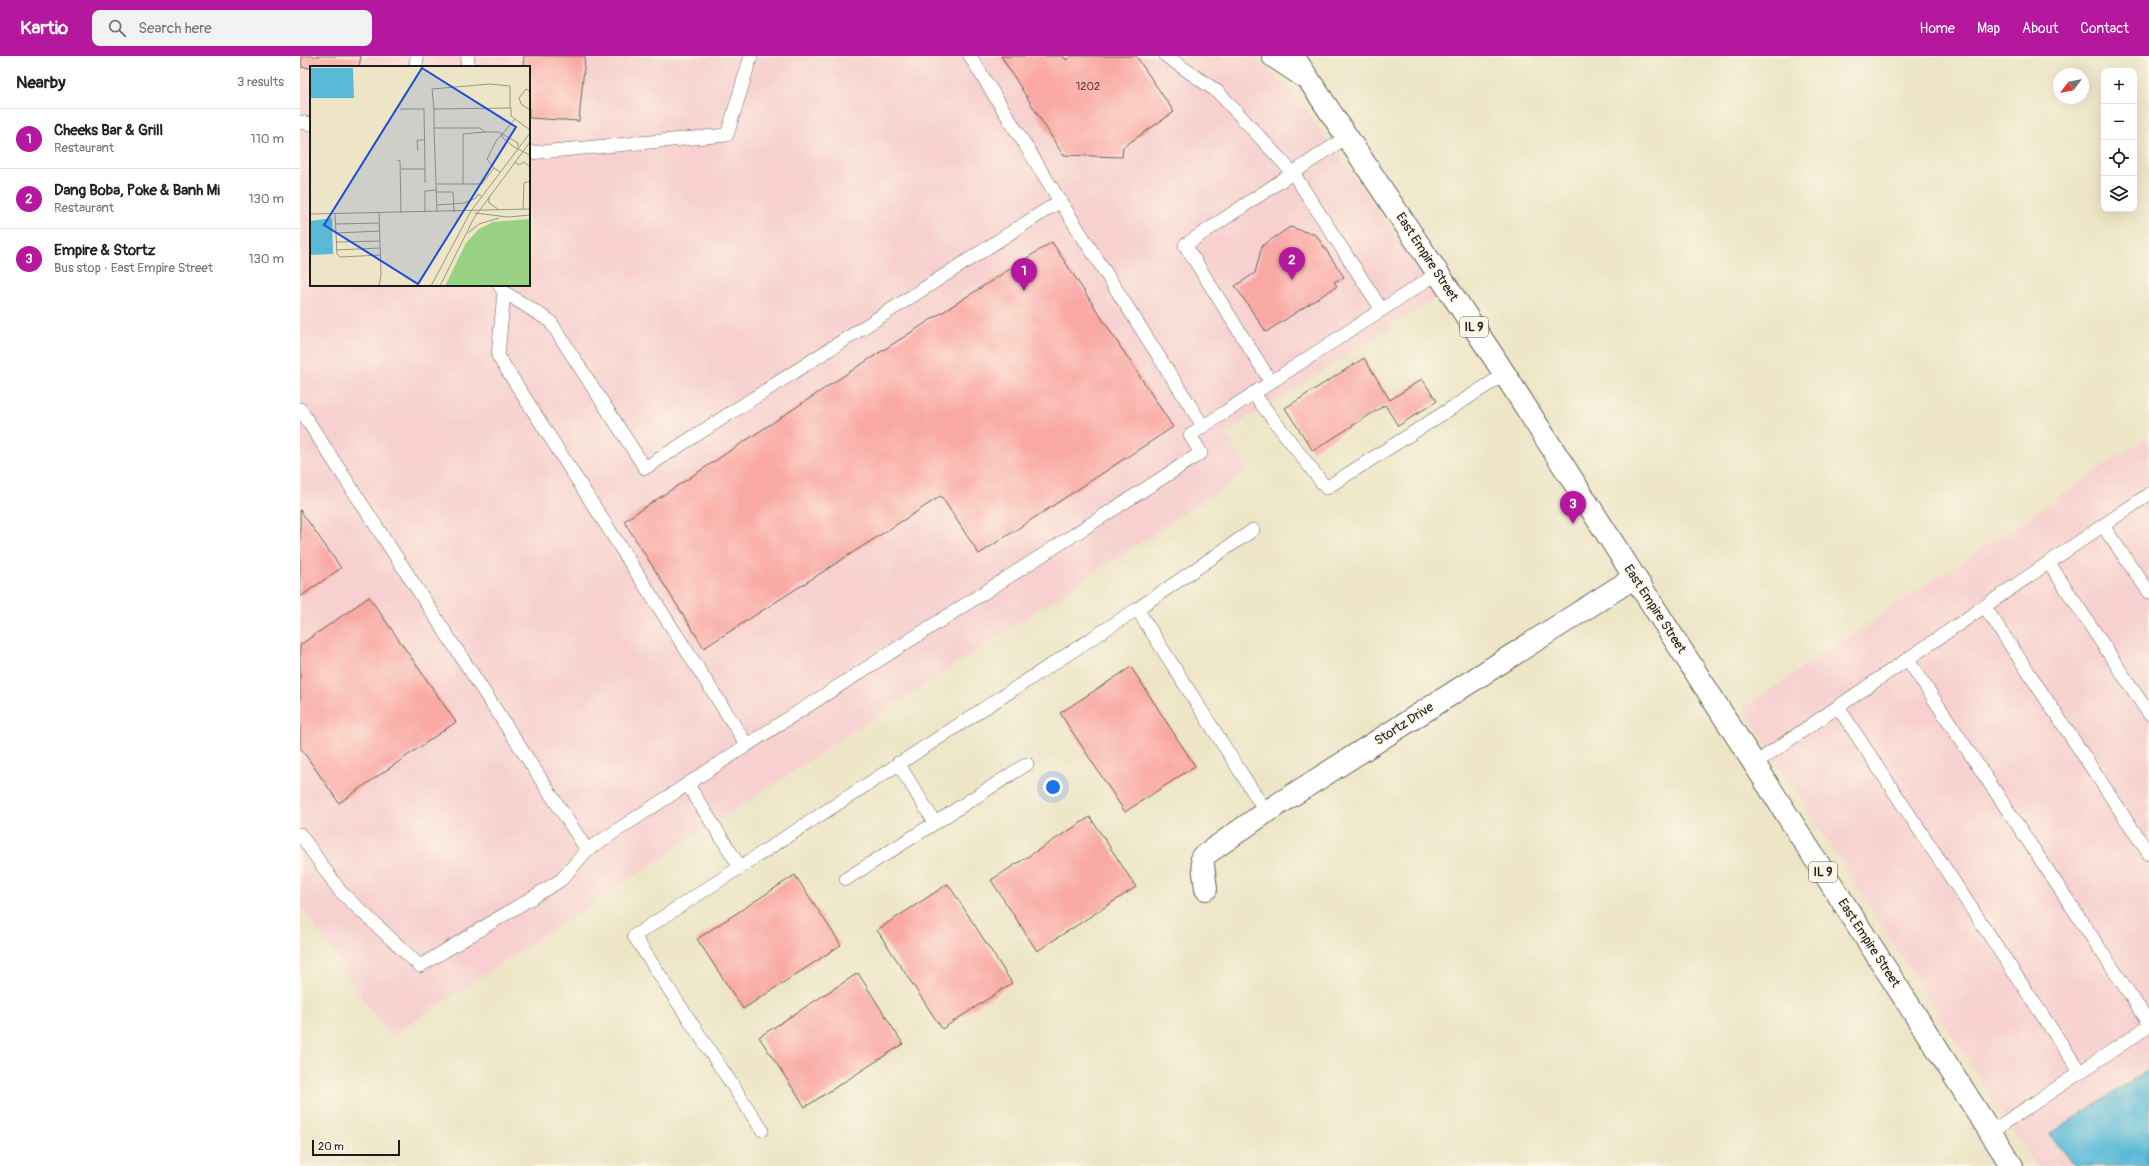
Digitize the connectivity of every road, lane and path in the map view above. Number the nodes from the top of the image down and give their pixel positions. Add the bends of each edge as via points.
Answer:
1 (417, 56) edge
2 (468, 56) edge
3 (751, 56) edge
4 (970, 56) edge
5 (1166, 56) edge
6 (1273, 56) edge
7 (1293, 56) edge
8 (416, 66) edge
9 (467, 66) edge
10 (1309, 80) junction
11 (300, 122) edge
12 (310, 124) edge
13 (1348, 136) junction
14 (530, 153) edge
15 (1293, 174) junction
16 (1060, 201) junction
17 (1438, 274) junction
18 (502, 289) edge
19 (1382, 310) junction
20 (1504, 374) junction
21 (1271, 382) junction
22 (1254, 393) junction
23 (300, 409) edge
24 (1203, 426) junction
25 (2149, 494) edge
26 (2103, 526) junction
27 (1253, 530) dead end
28 (2049, 563) junction
29 (1635, 577) junction
30 (2149, 592) edge
31 (1985, 607) junction
32 (1137, 609) junction
33 (1908, 660) junction
34 (1838, 708) junction
35 (2149, 714) edge
36 (747, 744) junction
37 (898, 763) junction
38 (1027, 764) dead end
39 (1754, 764) junction
40 (688, 784) junction
41 (1266, 812) junction
42 (934, 823) junction
43 (300, 834) edge
44 (587, 850) junction
45 (2149, 854) edge
46 (740, 867) junction
47 (846, 879) dead end
48 (1206, 889) dead end
49 (2149, 1025) edge
50 (2080, 1072) junction
51 (762, 1130) dead end
52 (1991, 1132) junction
53 (2012, 1166) edge

1 - 8 lane
2 - 9 lane
3 - 14 lane via 726,135
4 - 16 lane
5 - 15 lane via 1218,92
6 - 10 main road
7 - 10 main road, East Empire Street / IL 9
10 - 13 main road, East Empire Street / IL 9
11 - 12 lane
13 - 15 lane
13 - 17 main road, East Empire Street / IL 9
15 - 19 lane
15 - 21 lane via 1185,245
16 - 18 lane via 645,468 550,321
16 - 24 lane
17 - 19 lane
17 - 20 main road, East Empire Street / IL 9
18 - 36 lane via 498,356
19 - 21 lane
20 - 22 lane via 1326,488
20 - 29 main road, East Empire Street / IL 9
21 - 22 lane
22 - 24 lane
23 - 44 lane
24 - 36 lane via 1190,435 1201,453
25 - 26 lane
26 - 28 lane
26 - 30 lane
27 - 32 lane
28 - 31 lane
28 - 35 lane
29 - 39 main road, East Empire Street / IL 9
29 - 41 main road, Stortz Drive
31 - 33 lane
31 - 45 lane
32 - 37 lane
32 - 41 lane
33 - 34 lane
33 - 49 lane
34 - 39 lane
34 - 50 lane
36 - 40 lane
37 - 42 lane
37 - 46 lane
38 - 42 lane
39 - 52 main road, East Empire Street / IL 9
40 - 44 lane
40 - 46 lane
41 - 48 main road, Stortz Drive via 1202,857
42 - 47 lane
43 - 44 lane via 340,891 420,966 561,880
46 - 51 lane via 634,936
49 - 50 lane
50 - 52 lane
52 - 53 main road, East Empire Street / IL 9

